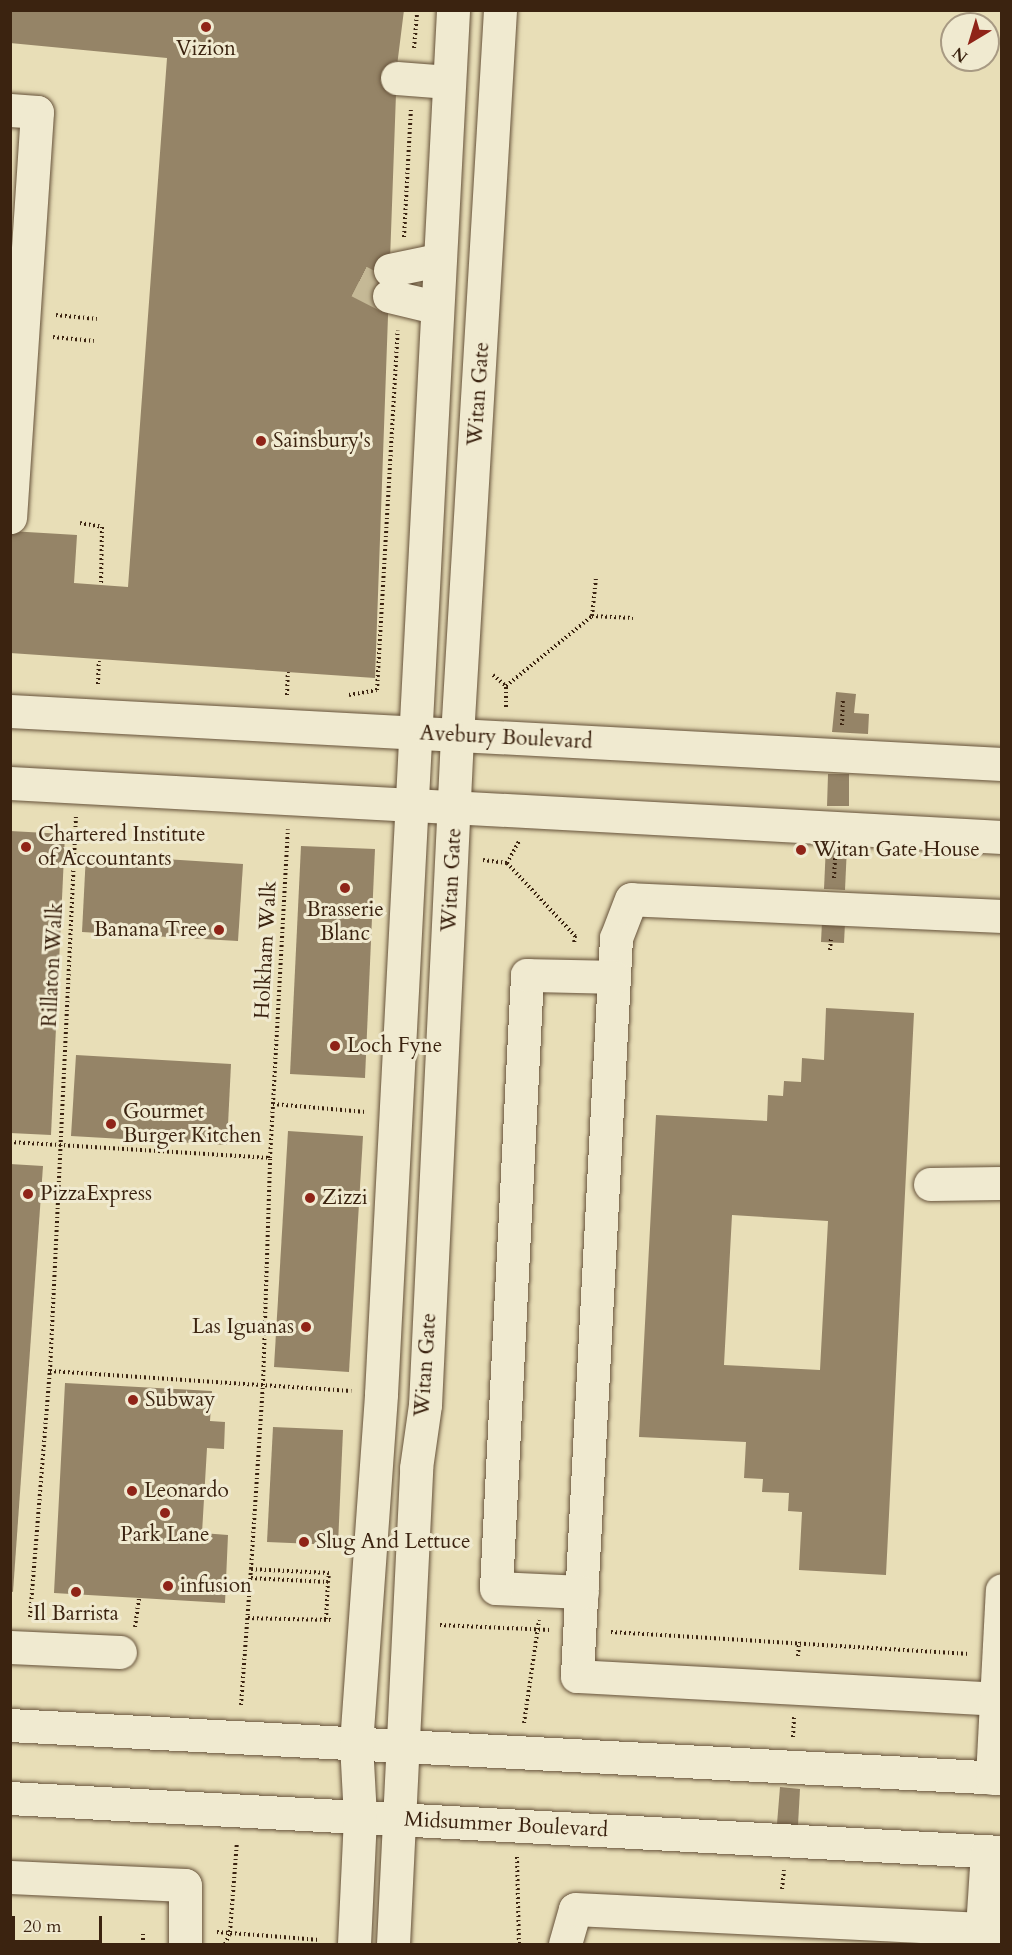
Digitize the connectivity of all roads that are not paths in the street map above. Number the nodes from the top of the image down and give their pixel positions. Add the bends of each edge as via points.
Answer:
1 (453, 10) edge
2 (500, 10) edge
3 (404, 78) road end
4 (448, 82) junction
5 (10, 110) edge
6 (438, 260) junction
7 (435, 307) junction
8 (10, 517) edge
9 (10, 711) edge
10 (412, 733) junction
11 (457, 736) junction
12 (1002, 764) edge
13 (10, 783) edge
14 (411, 805) junction
15 (456, 807) junction
16 (1002, 837) edge
17 (1002, 916) edge
18 (614, 977) junction
19 (1002, 1168) edge
20 (1002, 1184) edge
21 (1002, 1590) edge
22 (582, 1592) junction
23 (19, 1647) edge
24 (120, 1652) dead end
25 (999, 1698) edge
26 (10, 1725) edge
27 (356, 1744) junction
28 (402, 1749) junction
29 (997, 1778) edge
30 (10, 1798) edge
31 (360, 1817) junction
32 (400, 1819) junction
33 (994, 1852) edge
34 (10, 1877) edge
35 (988, 1934) edge
36 (185, 1944) edge
37 (354, 1944) edge
38 (393, 1944) edge
39 (565, 1944) edge

1 - 4 street, Witan Gate
2 - 11 street, Witan Gate
3 - 4 street
4 - 6 street, Witan Gate
5 - 8 street via 37,112
6 - 7 street, Witan Gate
6 - 7 street via 395,283
7 - 10 street, Witan Gate
9 - 10 street, Avebury Boulevard
10 - 11 street, Avebury Boulevard
10 - 14 street, Witan Gate
11 - 12 street, Avebury Boulevard
11 - 15 street, Witan Gate
13 - 14 street
14 - 15 street
14 - 27 street, Witan Gate via 381,1394
15 - 16 street
15 - 28 street, Witan Gate via 425,1405 416,1468
17 - 18 street via 631,899 616,938
18 - 22 street
18 - 22 street via 527,975 496,1588
19 - 20 street via 931,1176
21 - 25 street
22 - 25 street via 577,1676
23 - 24 street
25 - 29 street
26 - 27 street
27 - 28 street
27 - 31 street, Witan Gate
28 - 29 street
28 - 32 street, Witan Gate
30 - 31 street, Midsummer Boulevard
31 - 32 street, Midsummer Boulevard
31 - 37 street
32 - 33 street, Midsummer Boulevard
32 - 38 street
33 - 35 street
34 - 36 street via 185,1885
35 - 39 street via 575,1909

